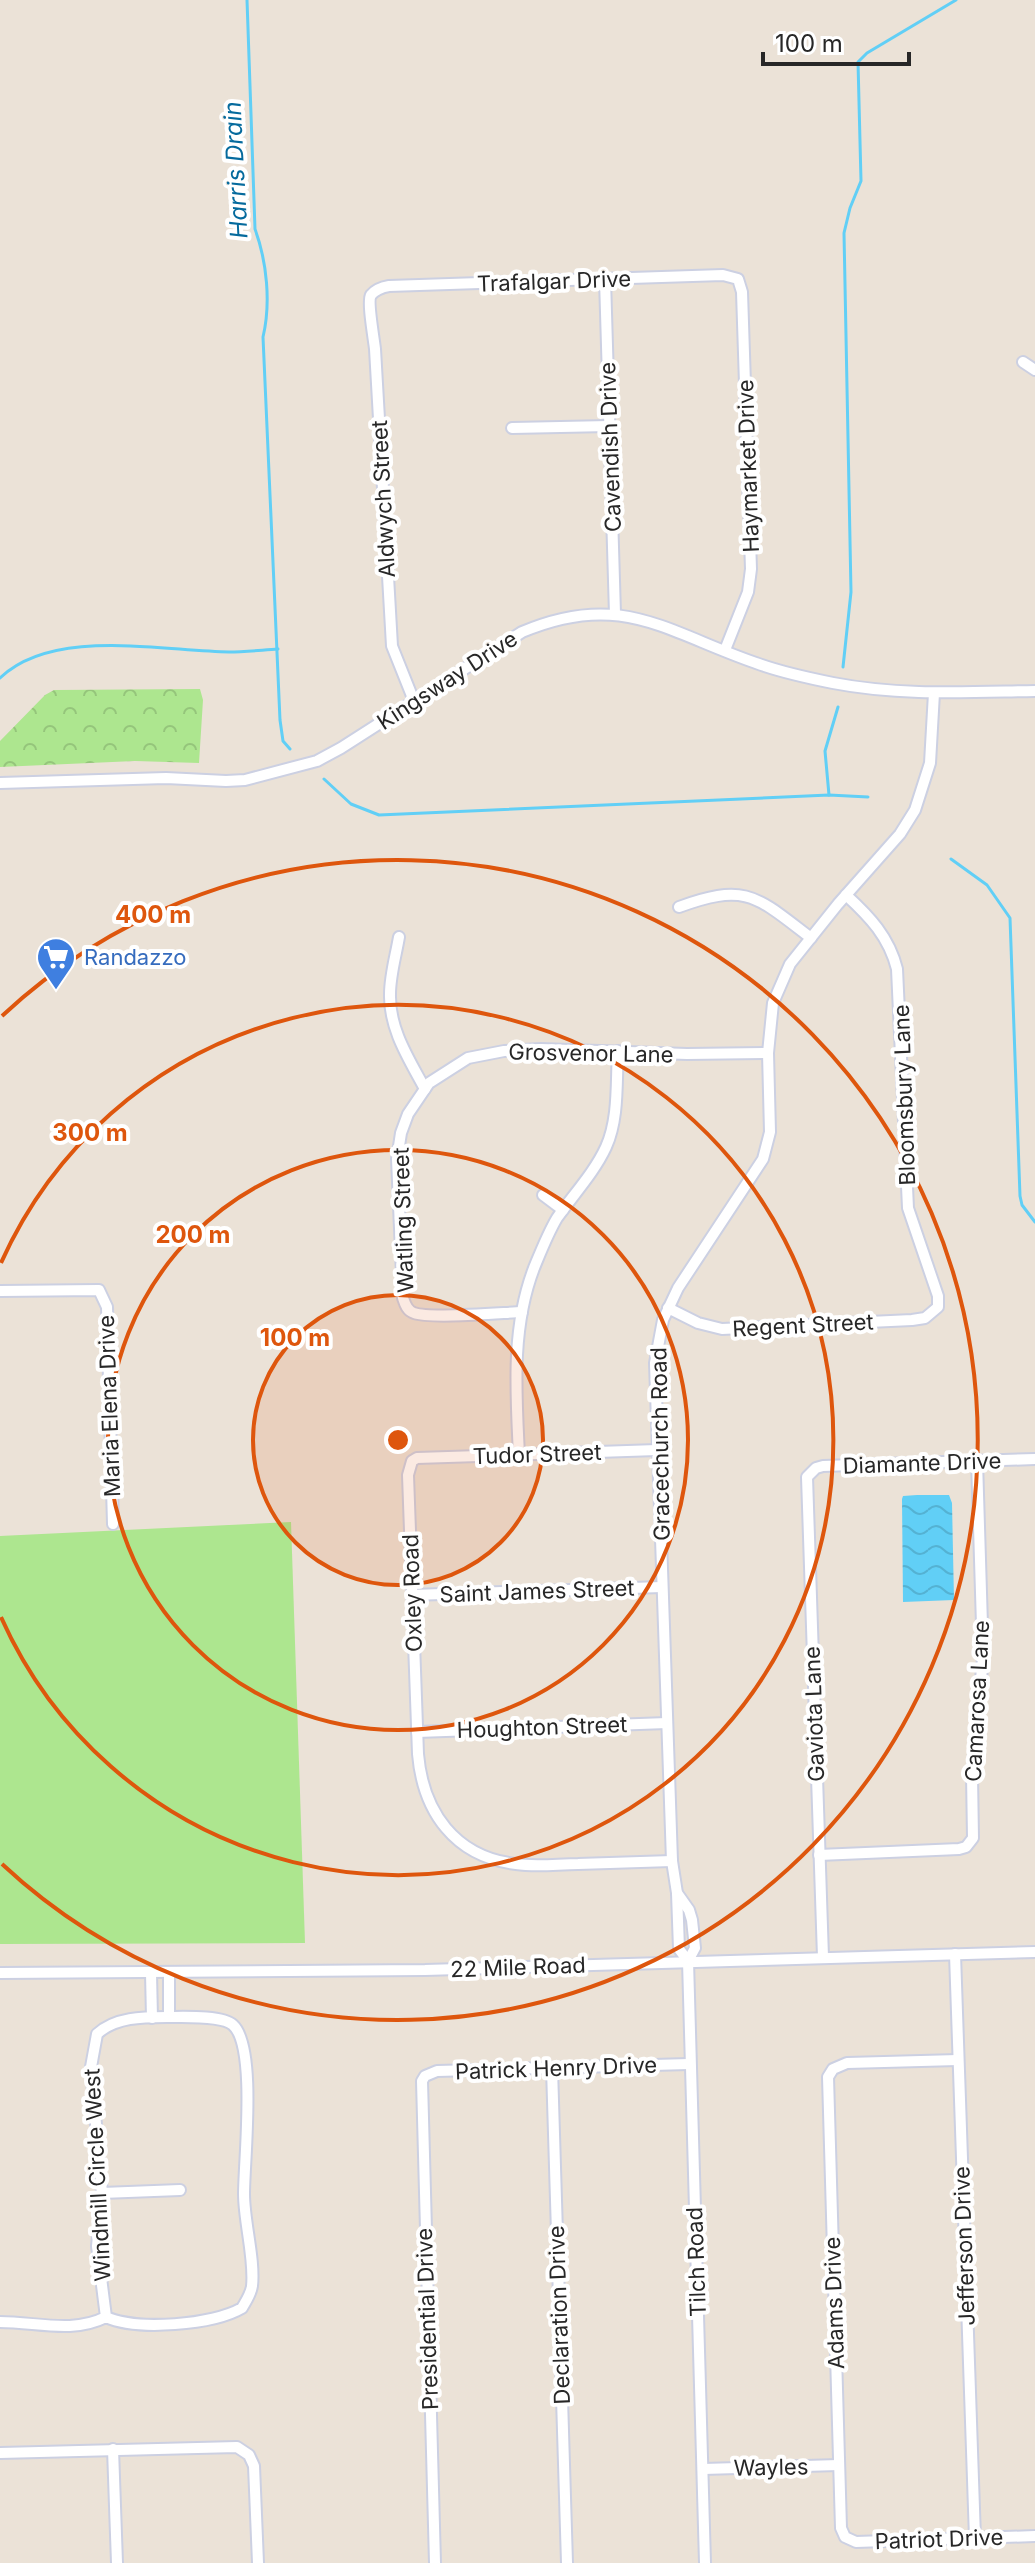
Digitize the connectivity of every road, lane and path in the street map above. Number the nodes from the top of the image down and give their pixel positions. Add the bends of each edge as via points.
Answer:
1 (605, 279) junction
2 (738, 279) joint
3 (372, 293) joint
4 (1023, 362) dead end
5 (1035, 370) edge
6 (609, 426) junction
7 (512, 428) dead end
8 (615, 614) junction
9 (725, 650) junction
10 (1035, 691) edge
11 (934, 693) junction
12 (414, 701) junction
13 (0, 783) edge
14 (846, 895) junction
15 (679, 907) dead end
16 (399, 937) dead end
17 (811, 938) junction
18 (618, 1051) junction
19 (768, 1053) junction
20 (425, 1089) junction
21 (543, 1195) dead end
22 (563, 1210) junction
23 (0, 1291) edge
24 (938, 1307) joint
25 (668, 1308) junction
26 (522, 1312) junction
27 (657, 1450) junction
28 (519, 1455) junction
29 (417, 1458) joint
30 (1035, 1459) edge
31 (977, 1461) junction
32 (811, 1471) joint
33 (113, 1524) dead end
34 (662, 1587) junction
35 (412, 1595) junction
36 (667, 1723) junction
37 (417, 1732) junction
38 (819, 1855) junction
39 (672, 1861) junction
40 (1035, 1952) edge
41 (955, 1954) junction
42 (823, 1957) junction
43 (688, 1961) junction
44 (0, 1973) edge
45 (151, 1973) junction
46 (169, 1973) junction
47 (169, 2017) junction
48 (152, 2018) junction
49 (958, 2060) junction
50 (689, 2064) junction
51 (552, 2068) junction
52 (425, 2076) joint
53 (180, 2190) dead end
54 (102, 2193) junction
55 (106, 2317) junction
56 (0, 2322) edge
57 (113, 2449) junction
58 (0, 2453) edge
59 (839, 2465) junction
60 (703, 2469) junction
61 (1035, 2536) edge
62 (845, 2537) joint
63 (975, 2538) junction
64 (117, 2563) edge
65 (258, 2563) edge
66 (435, 2563) edge
67 (567, 2563) edge
68 (705, 2563) edge

1 - 2 street, Trafalgar Drive
1 - 3 street, Trafalgar Drive via 389,286
1 - 6 street, Cavendish Drive
2 - 9 street, Haymarket Drive via 751,569 748,592
3 - 12 street, Aldwych Street via 392,646
4 - 5 street
6 - 7 street
6 - 8 street, Cavendish Drive
8 - 9 street, Kingsway Drive via 648,620
8 - 12 street, Kingsway Drive via 564,617 522,632
9 - 11 street, Kingsway Drive via 831,683
10 - 11 street, Kingsway Drive
11 - 14 street, Gracechurch Road via 930,763 915,810
12 - 13 street, Kingsway Drive via 317,761 245,780
14 - 17 street, Gracechurch Road
14 - 24 street, Bloomsbury Lane via 880,930 897,969 908,1208
15 - 17 street via 724,893 750,896
16 - 20 street via 390,994 394,1022 399,1043
17 - 19 street, Gracechurch Road via 790,964 773,1003
18 - 19 street, Grosvenor Lane
18 - 20 street, Grosvenor Lane via 493,1052 460,1062
18 - 22 street via 608,1141
19 - 25 street, Gracechurch Road via 770,1132 763,1159
20 - 26 street, Watling Street via 404,1123 397,1159 407,1309 429,1315
21 - 22 street
22 - 26 street via 534,1268
23 - 33 street, Maria Elena Drive via 99,1290 107,1307
24 - 25 street, Regent Street via 925,1318 912,1320 722,1329
25 - 27 street, Gracechurch Road via 655,1363
26 - 28 street via 515,1368
27 - 28 street, Tudor Street
27 - 34 street, Gracechurch Road
28 - 29 street, Tudor Street
29 - 35 street, Oxley Road via 408,1475
30 - 31 street, Diamante Drive
31 - 32 street, Diamante Drive via 823,1466
31 - 38 street, Camarosa Lane via 983,1658 970,1844 959,1849
32 - 38 street, Gaviota Lane via 806,1485
34 - 35 street, Saint James Street
34 - 36 street, Gracechurch Road
35 - 37 street, Oxley Road
36 - 37 street, Houghton Street
36 - 39 street, Gracechurch Road
37 - 39 street, Oxley Road via 429,1803 456,1838 480,1855 529,1865
38 - 42 street, Gaviota Lane
39 - 43 street, Gracechurch Road via 679,1949
40 - 41 street, 22 Mile Road
41 - 42 street, 22 Mile Road
41 - 49 street, Jefferson Drive
42 - 43 street, 22 Mile Road
43 - 46 street, 22 Mile Road
43 - 50 street, Tilch Road
44 - 45 street, 22 Mile Road
45 - 46 street, 22 Mile Road
45 - 48 street
46 - 47 street
47 - 48 street
47 - 55 street via 220,2019 236,2028 246,2061 244,2196 252,2286 242,2308 217,2319 133,2324
48 - 54 street, Windmill Circle West via 115,2022 97,2034 91,2067
49 - 59 street, Adams Drive via 847,2063 833,2069 828,2083
49 - 63 street, Jefferson Drive
50 - 51 street, Patrick Henry Drive
50 - 60 street, Tilch Road
51 - 52 street, Patrick Henry Drive via 437,2071
51 - 67 street, Declaration Drive
52 - 66 street, Presidential Drive via 420,2087
53 - 54 street
54 - 55 street, Windmill Circle West via 97,2246
55 - 56 street via 78,2327
57 - 58 street
57 - 64 street
57 - 65 street via 244,2450 255,2472
59 - 60 street, Wayles
59 - 62 street, Adams Drive
60 - 68 street, Tilch Road
61 - 63 street, Patriot Drive
62 - 63 street, Patriot Drive via 856,2542

